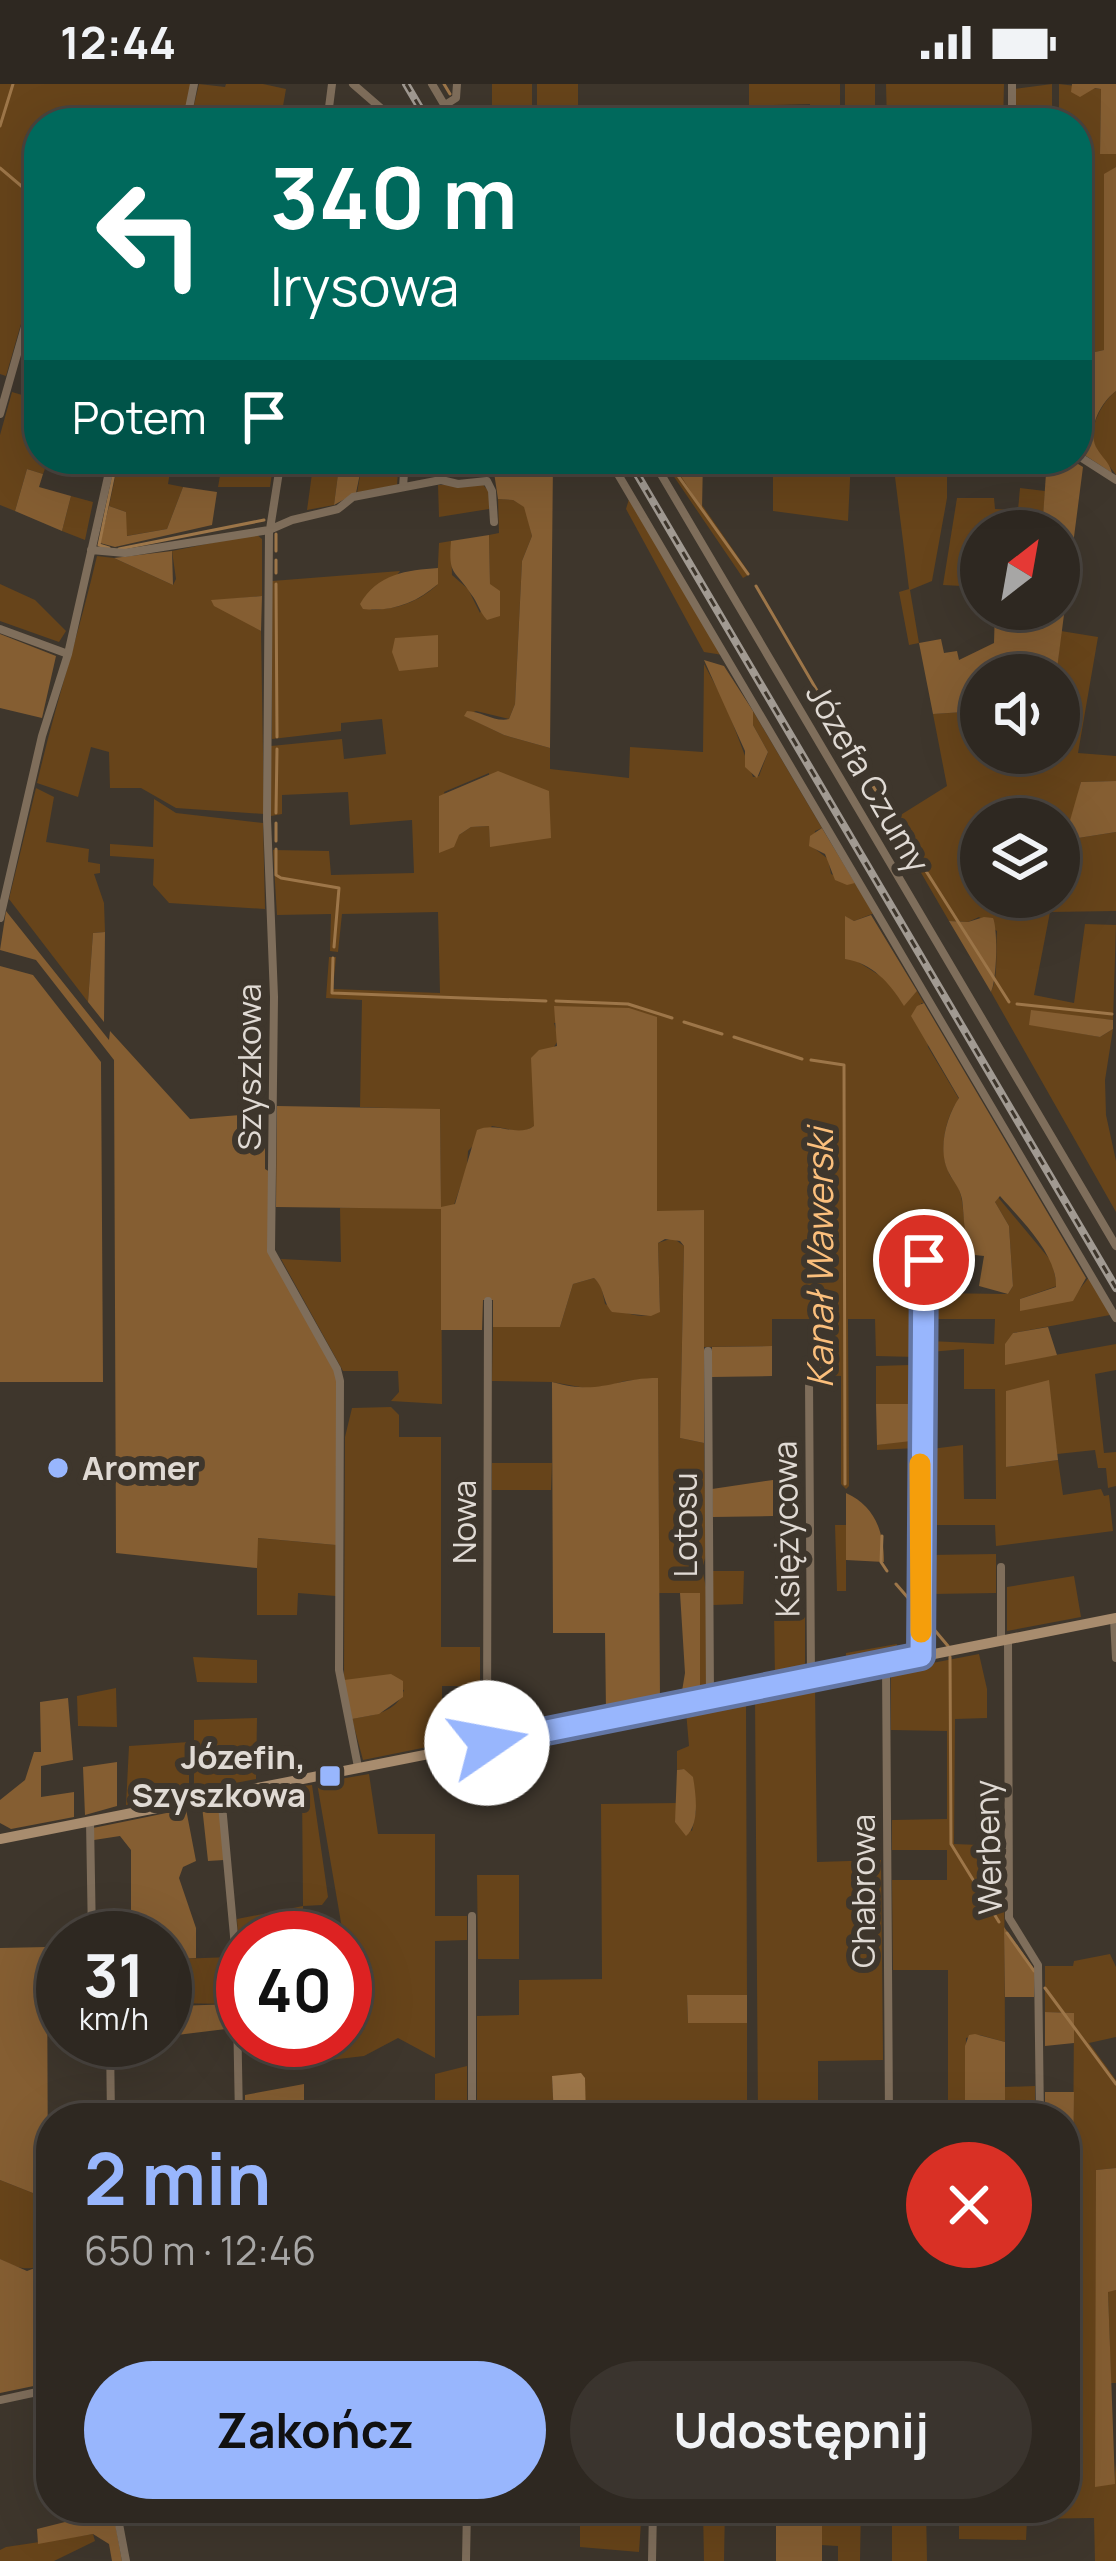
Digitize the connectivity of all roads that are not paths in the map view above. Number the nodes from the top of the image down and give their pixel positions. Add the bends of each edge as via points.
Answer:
1 (353, 84) edge
2 (432, 84) edge
3 (458, 84) edge
4 (445, 105) junction
5 (381, 108) edge
6 (447, 108) edge
7 (24, 330) edge
8 (0, 414) edge
9 (109, 474) edge
10 (278, 474) edge
11 (404, 474) edge
12 (618, 474) edge
13 (661, 474) edge
14 (403, 487) junction
15 (494, 522) dead end
16 (269, 530) junction
17 (91, 550) junction
18 (0, 628) edge
19 (68, 654) junction
20 (0, 918) edge
21 (1116, 1246) edge
22 (924, 1260) dead end
23 (488, 1301) dead end
24 (1116, 1318) edge
25 (708, 1351) dead end
26 (809, 1380) dead end
27 (1001, 1567) dead end
28 (1115, 1618) edge
29 (1004, 1640) junction
30 (921, 1656) junction
31 (1116, 1658) edge
32 (886, 1663) junction
33 (812, 1678) junction
34 (710, 1699) junction
35 (487, 1743) junction
36 (358, 1767) junction
37 (220, 1794) junction
38 (90, 1821) junction
39 (0, 1838) edge
40 (92, 1911) edge
41 (472, 1916) dead end
42 (110, 2067) edge
43 (111, 2103) edge
44 (239, 2103) edge
45 (472, 2103) edge
46 (889, 2103) edge
47 (1040, 2103) edge
48 (36, 2392) edge
49 (0, 2399) edge
50 (119, 2523) edge
51 (467, 2523) edge
52 (652, 2523) edge
53 (126, 2561) edge
54 (466, 2561) edge
55 (652, 2561) edge

1 - 5 street
2 - 4 street
3 - 4 street
4 - 6 street
7 - 8 street
9 - 17 street
10 - 16 street, Szyszkowa
11 - 14 street
12 - 24 street
13 - 21 street, Józefa Czumy
14 - 15 street via 483,479
14 - 16 street
16 - 17 street via 125,553
16 - 36 street, Szyszkowa via 271,1251 340,1382 339,1670
17 - 19 street
18 - 19 street
19 - 20 street
22 - 30 street
23 - 35 street, Nowa
25 - 34 street, Lotosu
26 - 33 street, Księżycowa
27 - 29 street, Werbeny
28 - 29 street
28 - 31 street
29 - 30 street
29 - 47 street, Werbeny via 1009,1918 1038,1965
30 - 32 street
32 - 33 street
32 - 46 street, Chabrowa
33 - 34 street
34 - 35 street
35 - 36 street
36 - 37 street
37 - 38 street
37 - 44 street via 236,1958
38 - 39 street
38 - 40 street
41 - 45 street
42 - 43 street
48 - 49 street
50 - 53 street
51 - 54 street
52 - 55 street

